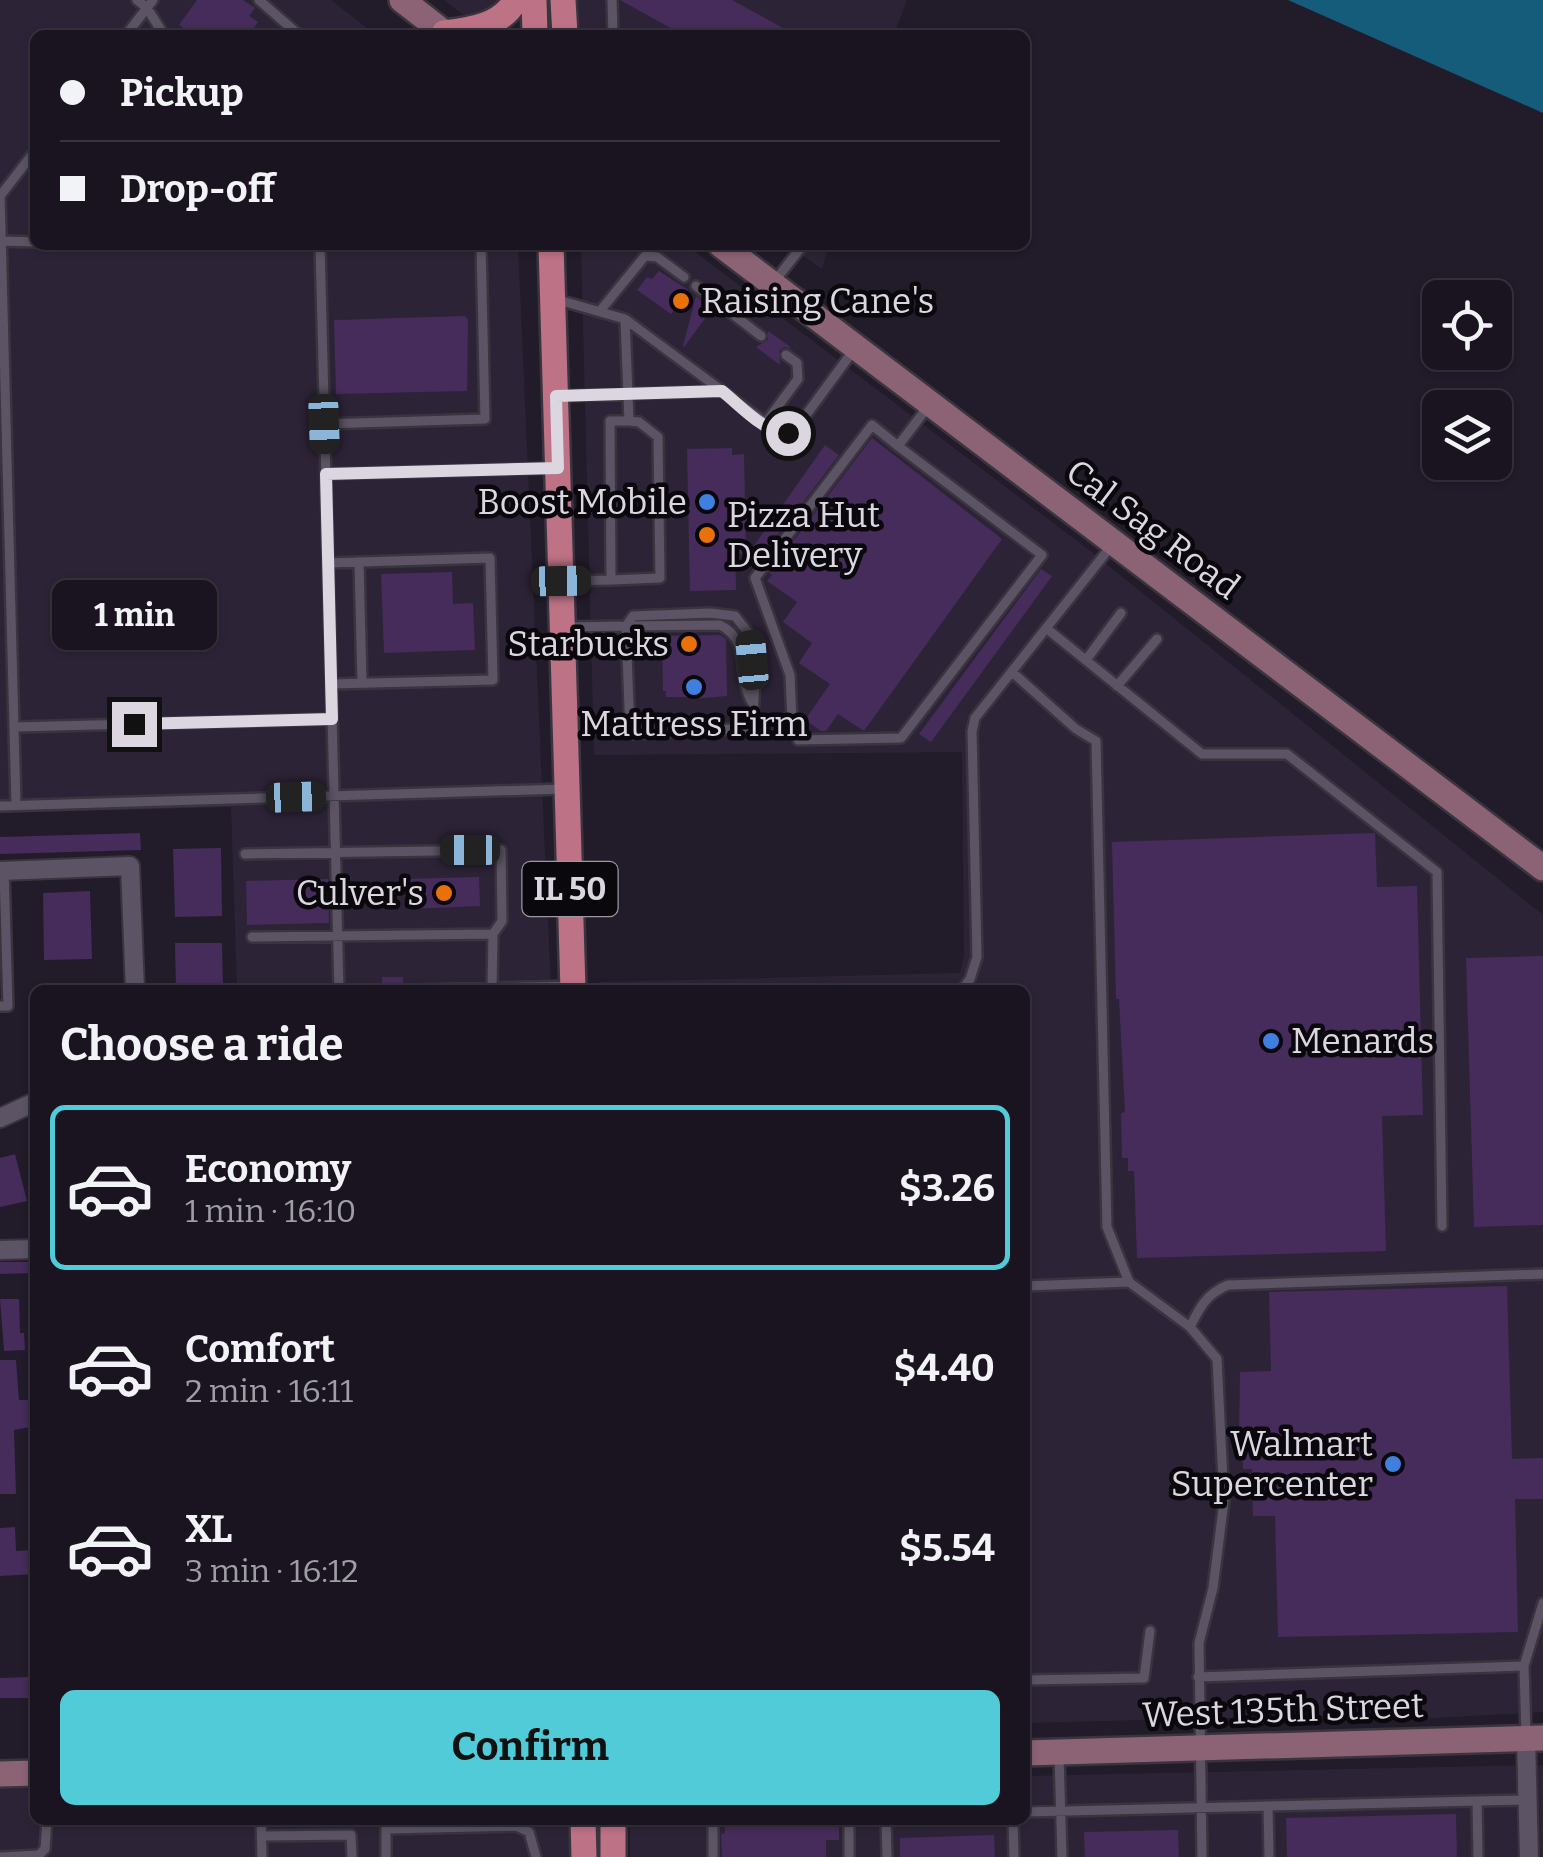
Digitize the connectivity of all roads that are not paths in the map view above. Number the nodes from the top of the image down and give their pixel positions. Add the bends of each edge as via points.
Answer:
1 (137, 0) edge
2 (259, 0) edge
3 (402, 0) edge
4 (516, 0) edge
5 (534, 0) edge
6 (563, 0) edge
7 (612, 0) edge
8 (150, 4) edge
9 (130, 30) edge
10 (162, 30) edge
11 (289, 30) edge
12 (440, 30) edge
13 (474, 30) edge
14 (535, 30) edge
15 (565, 30) edge
16 (613, 30) edge
17 (30, 157) edge
18 (0, 195) edge
19 (2, 241) edge
20 (30, 242) edge
21 (320, 250) edge
22 (481, 250) edge
23 (552, 250) edge
24 (727, 250) edge
25 (799, 250) edge
26 (684, 277) dead end
27 (772, 284) junction
28 (696, 286) dead end
29 (553, 298) junction
30 (600, 311) junction
31 (625, 319) junction
32 (762, 336) dead end
33 (856, 347) junction
34 (786, 354) dead end
35 (722, 391) junction
36 (627, 394) junction
37 (556, 396) junction
38 (930, 404) junction
39 (629, 420) junction
40 (324, 424) junction
41 (764, 425) junction
42 (898, 446) junction
43 (558, 468) junction
44 (326, 474) junction
45 (1114, 542) junction
46 (328, 562) junction
47 (358, 562) junction
48 (612, 580) junction
49 (561, 581) junction
50 (1121, 614) dead end
51 (626, 626) junction
52 (562, 627) junction
53 (1046, 628) junction
54 (1157, 639) dead end
55 (1086, 660) junction
56 (1012, 672) junction
57 (362, 683) junction
58 (331, 684) junction
59 (1117, 686) junction
60 (332, 719) junction
61 (14, 727) junction
62 (567, 789) junction
63 (334, 796) junction
64 (16, 805) junction
65 (0, 806) edge
66 (336, 852) junction
67 (245, 854) dead end
68 (1543, 868) edge
69 (2, 870) edge
70 (338, 934) junction
71 (492, 934) junction
72 (252, 937) dead end
73 (136, 985) edge
74 (339, 985) edge
75 (498, 985) edge
76 (573, 985) edge
77 (966, 985) edge
78 (0, 1006) edge
79 (30, 1104) edge
80 (0, 1118) edge
81 (1442, 1226) dead end
82 (30, 1249) edge
83 (0, 1250) edge
84 (1543, 1274) edge
85 (1128, 1282) junction
86 (1030, 1286) edge
87 (1190, 1327) junction
88 (1543, 1603) edge
89 (1150, 1631) dead end
90 (1524, 1666) junction
91 (1198, 1677) junction
92 (1030, 1680) edge
93 (1534, 1738) edge
94 (1200, 1748) junction
95 (1030, 1752) edge
96 (1058, 1752) junction
97 (30, 1773) edge
98 (0, 1774) edge
99 (1527, 1800) junction
100 (1477, 1801) junction
101 (1268, 1806) junction
102 (1201, 1808) junction
103 (1061, 1811) junction
104 (1030, 1812) edge
105 (47, 1825) edge
106 (261, 1825) edge
107 (386, 1825) edge
108 (451, 1825) edge
109 (583, 1825) edge
110 (613, 1825) edge
111 (713, 1825) edge
112 (849, 1825) edge
113 (886, 1825) edge
114 (1014, 1825) edge
115 (262, 1836) junction
116 (39, 1856) edge
117 (0, 1857) edge
118 (262, 1857) edge
119 (352, 1857) edge
120 (386, 1857) edge
121 (536, 1857) edge
122 (584, 1857) edge
123 (613, 1857) edge
124 (713, 1857) edge
125 (850, 1857) edge
126 (887, 1857) edge
127 (1014, 1857) edge
128 (1062, 1857) edge
129 (1202, 1857) edge
130 (1269, 1857) edge
131 (1478, 1857) edge
132 (1529, 1857) edge

1 - 8 lane
2 - 11 lane
3 - 12 street
4 - 13 main road via 497,20
5 - 14 main road
6 - 15 main road
7 - 16 lane
8 - 9 lane
8 - 10 lane
17 - 18 lane
18 - 19 lane
19 - 20 lane
19 - 61 lane
21 - 40 lane
22 - 40 lane via 485,420
23 - 29 main road, IL 50
24 - 27 street, Cal Sag Road
25 - 27 lane
26 - 30 lane via 645,256
27 - 33 street, Cal Sag Road
28 - 32 lane
29 - 30 lane
29 - 37 main road, IL 50
30 - 31 lane
31 - 35 lane
31 - 36 lane
33 - 38 street, Cal Sag Road
33 - 41 lane via 795,430 779,433
34 - 41 lane via 796,362 798,379
35 - 36 lane
35 - 41 lane
36 - 37 lane
36 - 39 lane
37 - 43 main road, IL 50
38 - 42 lane
38 - 45 street, Cal Sag Road
39 - 48 lane via 610,421
39 - 48 lane via 658,437 660,578
40 - 44 lane
42 - 42 lane via 1042,556 901,738 798,740 790,675 755,578 872,426
43 - 44 lane
43 - 49 main road, IL 50
44 - 46 lane
45 - 53 lane
45 - 68 street, Cal Sag Road
46 - 47 lane
46 - 58 lane
47 - 57 lane
47 - 57 lane via 490,558 493,680
48 - 49 lane
49 - 52 main road, IL 50
50 - 55 lane
51 - 51 lane via 630,734 752,728 754,704 744,690 740,646 730,630
51 - 52 lane
52 - 62 main road, IL 50
53 - 55 lane
53 - 56 lane
54 - 59 lane
55 - 59 lane
56 - 77 lane via 972,731 977,956
56 - 85 lane via 1096,741 1107,1227
57 - 58 lane
58 - 60 lane
59 - 81 lane via 1202,754 1287,754 1438,872
60 - 61 lane
60 - 63 lane
61 - 64 lane
62 - 63 lane
62 - 76 main road, IL 50
63 - 64 lane
63 - 66 lane
64 - 65 lane
66 - 67 lane
66 - 70 lane
66 - 71 lane via 501,850 502,921
69 - 73 street via 130,866
69 - 78 lane via 8,1006
70 - 71 lane
70 - 72 lane
70 - 74 lane
71 - 75 lane
79 - 80 street
82 - 83 street
84 - 87 lane via 1228,1285 1202,1302
85 - 86 lane
85 - 87 lane
87 - 91 lane via 1217,1358 1224,1500
88 - 90 lane
89 - 92 lane via 1144,1678
90 - 91 lane
90 - 93 lane
91 - 94 lane
93 - 94 street, West 135th Street
93 - 99 street
94 - 96 street, West 135th Street
94 - 102 lane
95 - 96 street, West 135th Street
96 - 103 lane
97 - 98 street
99 - 100 lane
99 - 132 street
100 - 101 lane
100 - 131 lane
101 - 102 lane
101 - 130 lane
102 - 103 lane
102 - 129 lane
103 - 104 lane
103 - 128 lane
105 - 116 lane
106 - 115 lane
107 - 120 lane
108 - 121 lane via 516,1826 529,1832
109 - 122 main road
110 - 123 main road
111 - 124 lane
112 - 125 lane
113 - 126 lane
114 - 127 lane
115 - 118 lane
115 - 119 lane via 351,1835
116 - 117 lane

